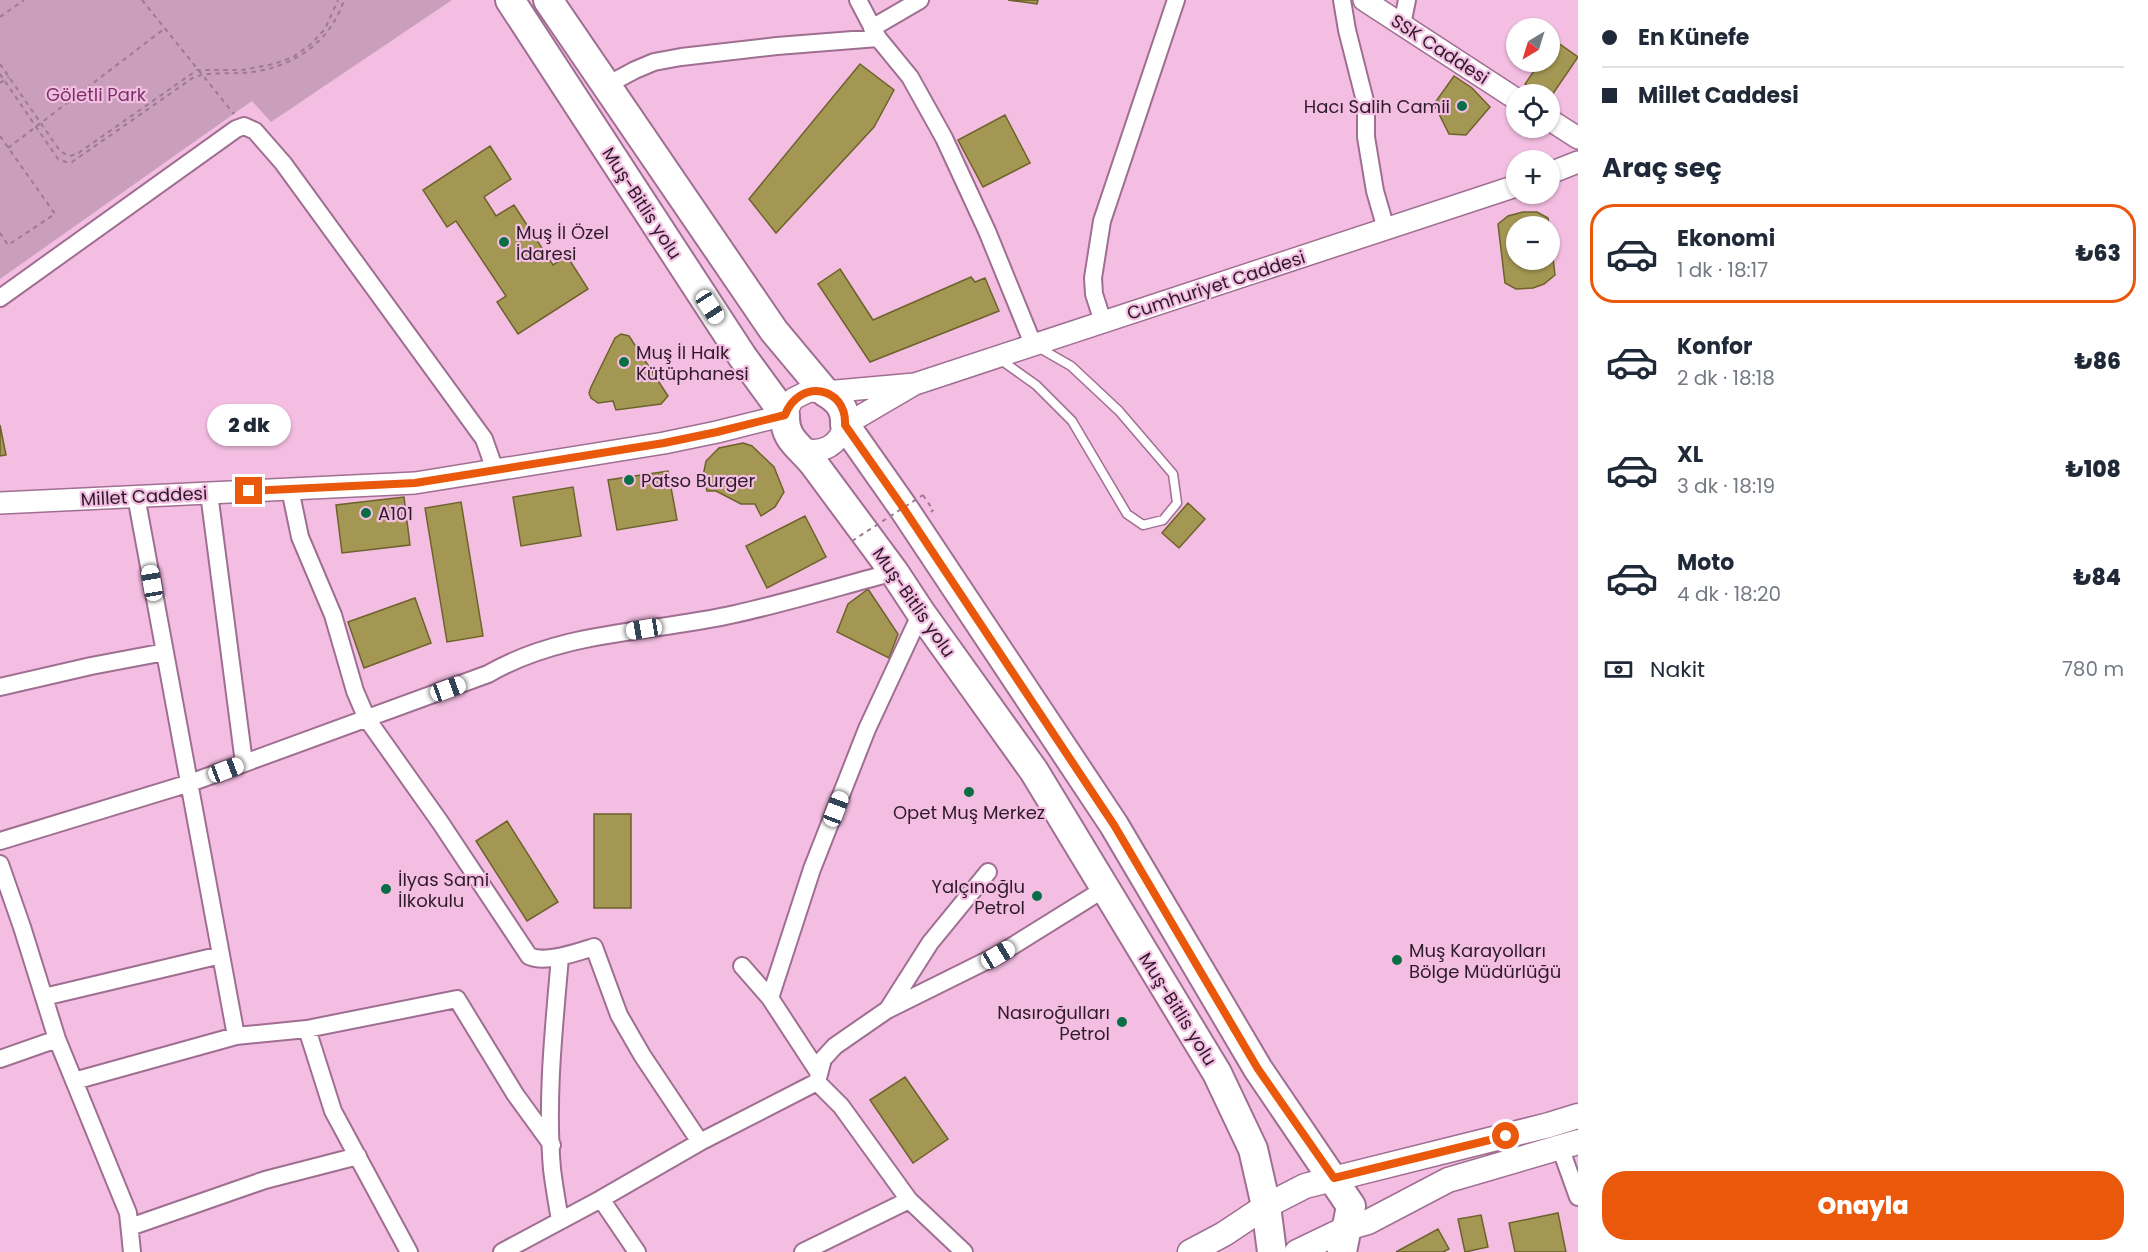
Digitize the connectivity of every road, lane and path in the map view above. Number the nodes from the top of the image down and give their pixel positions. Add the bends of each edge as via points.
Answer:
1 (24, 0) edge
2 (142, 0) edge
3 (338, 0) edge
4 (344, 0) edge
5 (510, 0) edge
6 (548, 0) edge
7 (858, 0) edge
8 (920, 0) edge
9 (1176, 0) edge
10 (1342, 0) edge
11 (1364, 0) edge
12 (1407, 0) edge
13 (0, 17) edge
14 (1402, 25) junction
15 (164, 28) junction
16 (875, 33) junction
17 (0, 64) edge
18 (197, 70) junction
19 (0, 74) edge
20 (201, 75) junction
21 (9, 77) junction
22 (4, 80) junction
23 (0, 82) edge
24 (607, 86) junction
25 (1506, 93) edge
26 (41, 123) junction
27 (244, 126) junction
28 (1560, 126) edge
29 (37, 127) junction
30 (0, 136) edge
31 (1578, 138) edge
32 (9, 148) junction
33 (1578, 162) edge
34 (1560, 169) edge
35 (1506, 189) edge
36 (1386, 229) junction
37 (0, 233) edge
38 (0, 298) edge
39 (1103, 322) junction
40 (1033, 344) junction
41 (998, 357) junction
42 (915, 384) junction
43 (825, 392) junction
44 (785, 415) junction
45 (845, 425) junction
46 (802, 449) junction
47 (495, 470) junction
48 (290, 489) junction
49 (209, 493) junction
50 (136, 496) junction
51 (0, 503) edge
52 (933, 510) dead end
53 (852, 542) dead end
54 (894, 572) junction
55 (921, 613) junction
56 (165, 652) junction
57 (0, 687) edge
58 (367, 719) junction
59 (244, 763) junction
60 (190, 783) junction
61 (0, 841) edge
62 (0, 864) edge
63 (988, 872) dead end
64 (1104, 889) junction
65 (221, 955) junction
66 (560, 957) junction
67 (742, 966) dead end
68 (44, 997) junction
69 (770, 998) junction
70 (887, 1010) junction
71 (307, 1029) junction
72 (236, 1036) junction
73 (57, 1039) junction
74 (0, 1059) edge
75 (818, 1077) junction
76 (74, 1081) junction
77 (1578, 1116) edge
78 (700, 1142) junction
79 (1569, 1144) edge
80 (552, 1145) junction
81 (358, 1156) junction
82 (1334, 1178) junction
83 (1578, 1197) edge
84 (601, 1199) junction
85 (909, 1200) junction
86 (560, 1220) junction
87 (130, 1227) junction
88 (1270, 1229) edge
89 (1331, 1236) edge
90 (132, 1252) edge
91 (409, 1252) edge
92 (502, 1252) edge
93 (637, 1252) edge
94 (803, 1252) edge
95 (964, 1252) edge
96 (1190, 1252) edge

1 - 13 path
2 - 15 path
3 - 18 path via 325,29 293,57 242,70
4 - 20 path via 328,32 293,61 275,69
5 - 44 highway, Muş-Bitlis yolu via 736,347
6 - 24 highway, Muş-Bitlis yolu
7 - 16 street
8 - 16 street
9 - 39 street via 1102,221 1093,278
10 - 36 street via 1366,105 1366,137
11 - 14 street, SSK Caddesi
12 - 14 street
14 - 25 street, SSK Caddesi
15 - 18 path
15 - 26 path
16 - 24 street via 654,62
16 - 40 street via 910,76 944,138
17 - 21 path
18 - 20 path
18 - 26 path via 77,154 64,154
19 - 22 path
20 - 27 path
20 - 29 path via 72,162 58,159
21 - 22 path
21 - 26 path
22 - 23 path
22 - 29 path
24 - 43 highway, Muş-Bitlis yolu via 774,331
26 - 29 path
27 - 38 street
27 - 47 street via 255,131 283,163 484,439
28 - 31 street
29 - 32 path
30 - 32 path
32 - 37 path via 55,214 8,245
33 - 34 street
35 - 36 street, Cumhuriyet Caddesi
36 - 39 street, Cumhuriyet Caddesi
39 - 40 street, Cumhuriyet Caddesi
40 - 41 street, Cumhuriyet Caddesi
40 - 41 lane via 1071,366 1119,411 1173,474 1177,503 1162,520 1143,525 1127,514 1072,421 1036,385
41 - 42 street, Cumhuriyet Caddesi
42 - 43 street, Cumhuriyet Caddesi
42 - 45 street, Cumhuriyet Caddesi
43 - 44 street, Cumhuriyet Caddesi via 801,394 793,399
43 - 45 highway, Muş-Bitlis yolu via 841,405
44 - 46 highway, Muş-Bitlis yolu via 787,434
44 - 47 street, Millet Caddesi via 664,443
45 - 46 street, Cumhuriyet Caddesi via 832,446 823,450
45 - 82 highway, Muş-Bitlis yolu via 1114,825 1258,1069
46 - 54 highway, Muş-Bitlis yolu
47 - 48 street, Millet Caddesi via 415,483
48 - 49 street, Millet Caddesi
48 - 58 street via 300,537 333,615
49 - 50 street, Millet Caddesi
49 - 59 street
50 - 51 street, Millet Caddesi
50 - 56 street
52 - 53 path, bridge via 923,495
54 - 55 highway, Muş-Bitlis yolu
54 - 58 street via 734,615 576,640 523,656 488,674
55 - 64 highway, Muş-Bitlis yolu via 1034,771
55 - 69 street via 867,729 812,869
56 - 57 street
56 - 60 street
58 - 59 street
58 - 66 street via 529,956
59 - 60 street
60 - 61 street
60 - 65 street
62 - 68 street
63 - 70 street via 930,943
64 - 70 street via 998,955
64 - 88 highway, Muş-Bitlis yolu via 1217,1073 1253,1149
65 - 68 street
65 - 72 street
66 - 78 street via 594,947 619,1016
66 - 80 street via 552,1051
67 - 69 street
68 - 73 street
69 - 75 street
70 - 75 street via 835,1046 823,1059
71 - 72 street
71 - 80 street via 457,999 515,1094
71 - 81 street via 333,1111
72 - 76 street
73 - 74 street
73 - 76 street
75 - 78 street
75 - 85 street
76 - 87 street via 128,1213
77 - 82 main road
78 - 84 street
79 - 83 street
79 - 89 main road via 1448,1180 1368,1222
80 - 86 street
81 - 87 street via 264,1180
81 - 91 street
82 - 88 main road via 1305,1186
82 - 89 highway, Muş-Bitlis yolu
84 - 86 street
84 - 93 street
85 - 94 street
85 - 95 street
86 - 92 street
87 - 90 street
88 - 96 main road via 1224,1234

